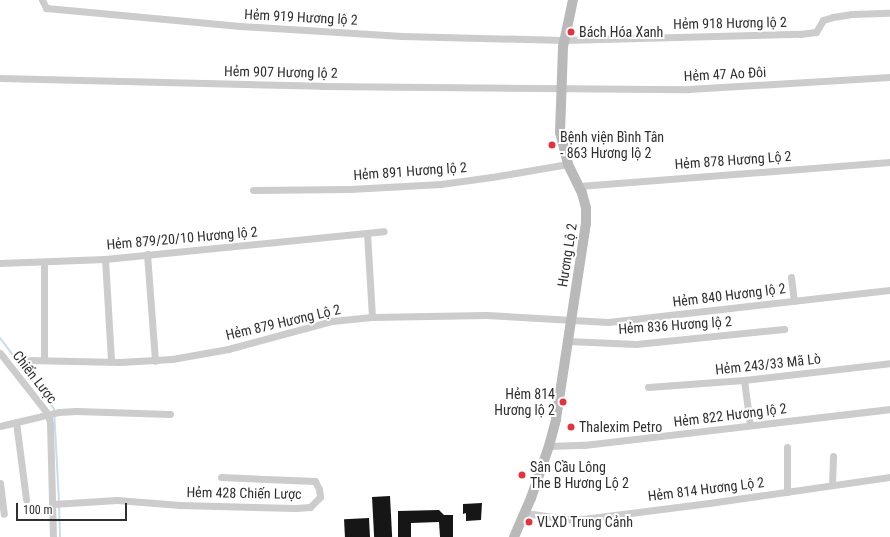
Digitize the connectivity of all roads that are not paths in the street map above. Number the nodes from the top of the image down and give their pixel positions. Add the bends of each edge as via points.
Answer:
1 (42, 0) edge
2 (573, 0) edge
3 (890, 13) edge
4 (564, 40) junction
5 (890, 77) edge
6 (0, 78) edge
7 (561, 89) junction
8 (890, 162) edge
9 (568, 164) junction
10 (579, 186) junction
11 (253, 190) dead end
12 (384, 231) dead end
13 (367, 233) junction
14 (147, 254) junction
15 (105, 259) junction
16 (44, 262) junction
17 (0, 263) edge
18 (791, 277) dead end
19 (890, 290) edge
20 (794, 301) junction
21 (372, 317) junction
22 (571, 320) junction
23 (784, 329) dead end
24 (567, 341) junction
25 (0, 353) edge
26 (26, 360) dead end
27 (44, 360) junction
28 (111, 361) junction
29 (154, 361) junction
30 (890, 363) edge
31 (744, 380) junction
32 (648, 387) dead end
33 (890, 409) edge
34 (49, 414) junction
35 (170, 414) dead end
36 (16, 422) junction
37 (750, 425) junction
38 (0, 426) edge
39 (549, 446) junction
40 (787, 447) dead end
41 (833, 456) dead end
42 (221, 477) dead end
43 (890, 477) edge
44 (0, 483) edge
45 (832, 485) junction
46 (787, 492) junction
47 (26, 498) dead end
48 (54, 504) junction
49 (525, 513) junction
50 (4, 514) dead end
51 (54, 537) edge
52 (514, 537) edge

1 - 4 street, Hẻm 919 Hương lộ 2 via 46,8 240,26 402,36
2 - 4 main road, Hương Lộ 2
3 - 4 street, Hẻm 918 Hương lộ 2 via 833,16 823,20 816,32 800,34
4 - 7 main road, Hương Lộ 2
5 - 7 street, Hẻm 47 Ao Đôi via 688,89
6 - 7 street, Hẻm 907 Hương lộ 2
7 - 9 main road, Hương Lộ 2 via 560,132
8 - 10 street, Hẻm 878 Hương Lộ 2
9 - 10 main road, Hương Lộ 2
9 - 11 street, Hẻm 891 Hương lộ 2 via 441,184 350,189
10 - 22 main road, Hương Lộ 2 via 586,208 586,224
12 - 13 street, Hẻm 879/20/10 Hương lộ 2
13 - 14 street, Hẻm 879/20/10 Hương lộ 2
13 - 21 street
14 - 15 street, Hẻm 879/20/10 Hương lộ 2
14 - 29 street
15 - 16 street, Hẻm 879/20/10 Hương lộ 2
15 - 28 street
16 - 17 street, Hẻm 879/20/10 Hương lộ 2
16 - 27 street
18 - 20 street
19 - 20 street, Hẻm 840 Hương lộ 2
20 - 22 street, Hẻm 840 Hương lộ 2 via 608,322
21 - 22 street, Hẻm 879 Hương Lộ 2 via 486,315
21 - 29 street, Hẻm 879 Hương Lộ 2 via 332,322 228,349
22 - 24 main road, Hương Lộ 2
23 - 24 street, Hẻm 836 Hương lộ 2 via 636,344
24 - 39 main road, Hương Lộ 2 via 560,398
25 - 34 street, Chiến Lược
26 - 27 street, Hẻm 879 Hương Lộ 2
27 - 28 street, Hẻm 879 Hương Lộ 2
28 - 29 street, Hẻm 879 Hương Lộ 2
30 - 31 street, Hẻm 243/33 Mã Lò
31 - 32 street, Hẻm 243/33 Mã Lò
31 - 37 street
33 - 37 street, Hẻm 822 Hương lộ 2
34 - 35 street via 76,411
34 - 36 street
34 - 48 street, Chiến Lược
36 - 38 street
36 - 47 street
37 - 39 street, Hẻm 822 Hương lộ 2 via 584,445
39 - 49 main road, Hương Lộ 2
40 - 46 street
41 - 45 street
42 - 48 street, Hẻm 428 Chiến Lược via 315,481 320,497 310,507 296,508 180,506 117,500
43 - 45 street, Hẻm 814 Hương Lộ 2
44 - 50 street
45 - 46 street, Hẻm 814 Hương Lộ 2
46 - 49 street, Hẻm 814 Hương Lộ 2 via 575,520
48 - 51 street, Chiến Lược
49 - 52 main road

